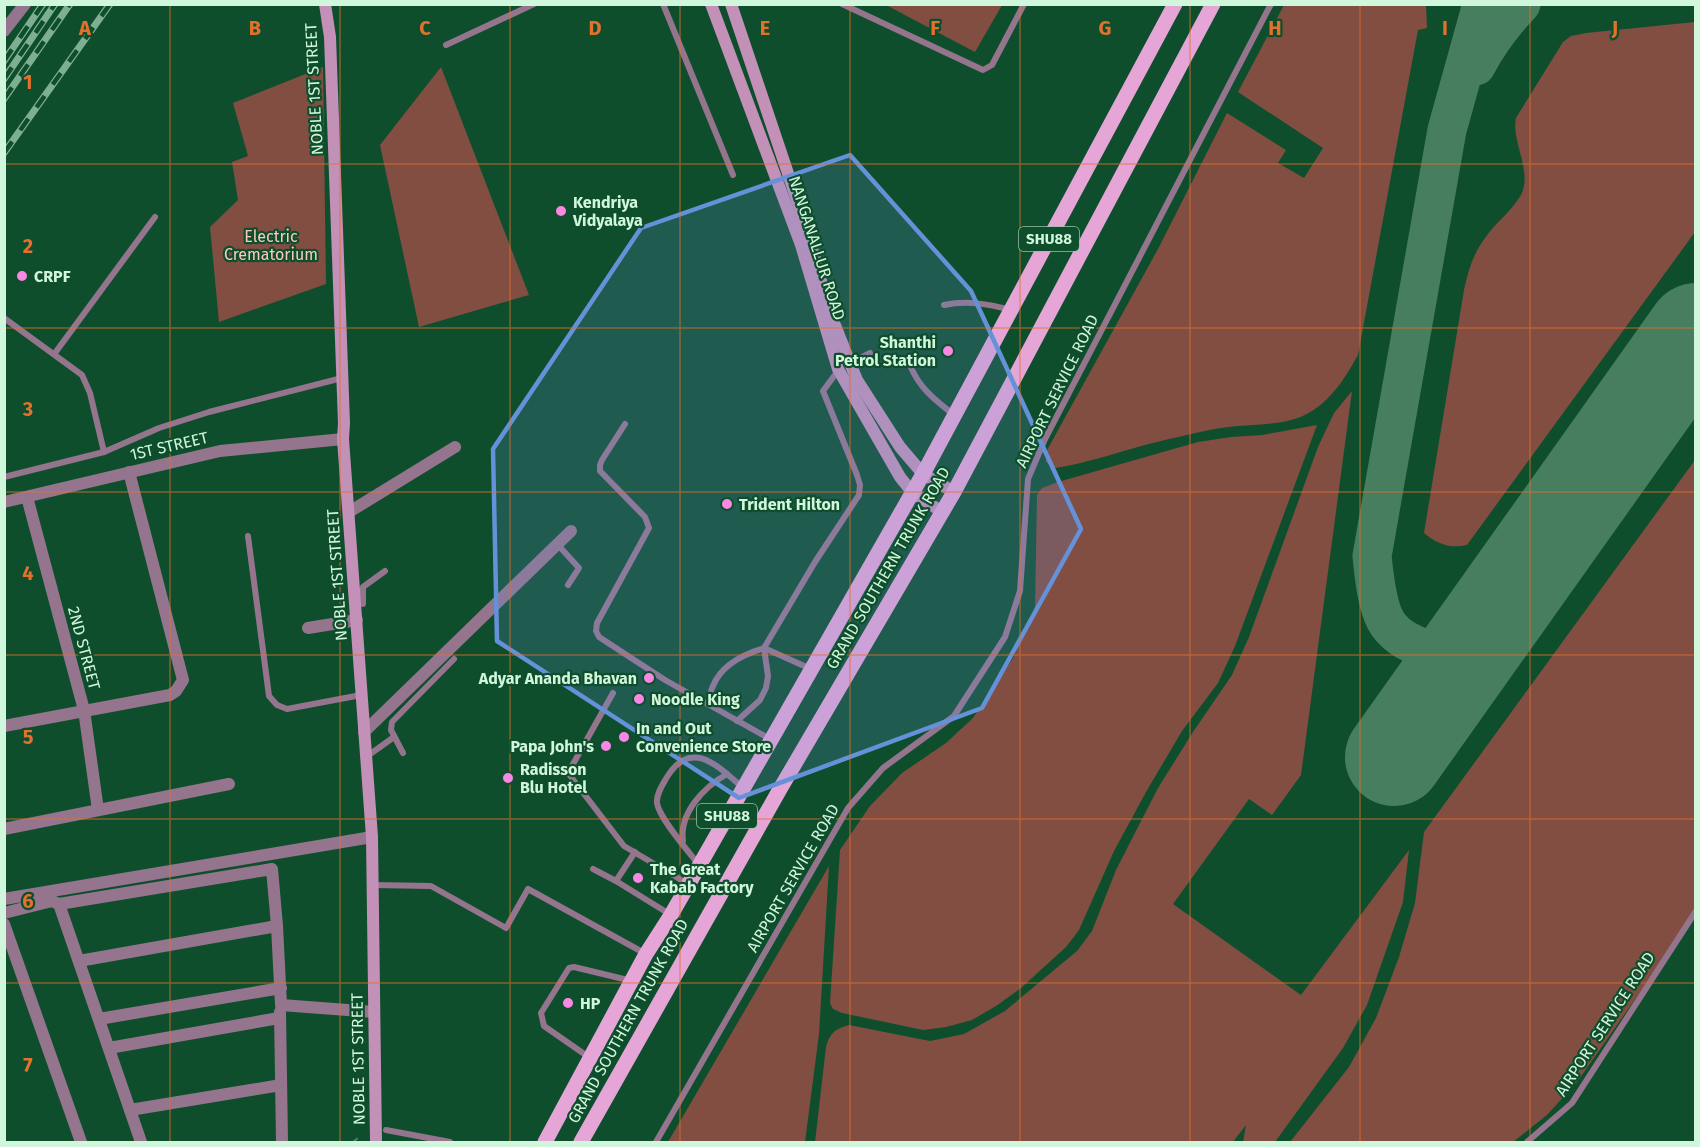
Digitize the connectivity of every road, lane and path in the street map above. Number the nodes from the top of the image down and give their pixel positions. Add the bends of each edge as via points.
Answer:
1 (25, 4) edge
2 (326, 4) edge
3 (534, 4) edge
4 (663, 4) edge
5 (711, 4) edge
6 (731, 4) edge
7 (842, 4) edge
8 (1024, 4) edge
9 (1175, 4) edge
10 (1213, 4) edge
11 (1270, 4) edge
12 (4, 31) edge
13 (446, 45) dead end
14 (733, 175) dead end
15 (796, 216) junction
16 (155, 217) dead end
17 (944, 305) dead end
18 (1011, 310) junction
19 (4, 318) edge
20 (55, 353) junction
21 (870, 353) dead end
22 (850, 363) junction
23 (910, 365) dead end
24 (838, 369) junction
25 (343, 378) junction
26 (954, 416) junction
27 (625, 424) dead end
28 (343, 439) junction
29 (455, 447) dead end
30 (104, 452) junction
31 (129, 472) junction
32 (923, 474) junction
33 (4, 477) edge
34 (912, 492) junction
35 (954, 492) junction
36 (27, 497) junction
37 (4, 502) edge
38 (349, 512) junction
39 (942, 512) junction
40 (572, 531) dead end
41 (248, 536) dead end
42 (558, 545) junction
43 (386, 572) dead end
44 (568, 585) dead end
45 (360, 597) junction
46 (357, 620) junction
47 (308, 628) dead end
48 (764, 648) junction
49 (454, 659) dead end
50 (811, 669) junction
51 (613, 693) dead end
52 (362, 695) junction
53 (710, 705) junction
54 (84, 710) junction
55 (737, 721) junction
56 (4, 726) edge
57 (364, 732) junction
58 (394, 737) junction
59 (770, 739) junction
60 (403, 753) dead end
61 (366, 757) junction
62 (728, 774) junction
63 (229, 784) dead end
64 (743, 788) junction
65 (98, 810) junction
66 (4, 830) edge
67 (372, 837) junction
68 (684, 845) junction
69 (634, 852) junction
70 (699, 865) junction
71 (593, 869) dead end
72 (616, 881) junction
73 (688, 884) junction
74 (373, 885) junction
75 (4, 899) edge
76 (59, 904) junction
77 (1695, 911) edge
78 (4, 913) edge
79 (671, 915) junction
80 (4, 924) edge
81 (277, 926) junction
82 (646, 954) junction
83 (80, 961) junction
84 (632, 981) junction
85 (281, 988) junction
86 (280, 1011) junction
87 (374, 1012) junction
88 (99, 1019) junction
89 (109, 1048) junction
90 (590, 1059) junction
91 (281, 1085) junction
92 (130, 1110) junction
93 (386, 1130) dead end
94 (358, 1138) dead end
95 (81, 1143) edge
96 (141, 1143) edge
97 (282, 1143) edge
98 (353, 1143) edge
99 (376, 1143) edge
100 (450, 1143) edge
101 (545, 1143) edge
102 (581, 1143) edge
103 (657, 1143) edge
104 (1527, 1143) edge

1 - 12 street
2 - 25 street, NOBLE 1ST STREET
3 - 13 lane
4 - 14 lane
5 - 15 street, NANGANALLUR ROAD
6 - 15 street, NANGANALLUR ROAD
7 - 8 lane via 984,70 992,65
9 - 18 main road, GRAND SOUTHERN TRUNK ROAD / SHU88
10 - 35 main road, GRAND SOUTHERN TRUNK ROAD / SHU88
11 - 103 lane, AIRPORT SERVICE ROAD via 1050,428 1028,479 1020,591 1005,637 954,716 883,768 848,808
15 - 22 street, NANGANALLUR ROAD
15 - 24 street, NANGANALLUR ROAD
16 - 20 lane
17 - 18 lane via 972,303
18 - 26 main road, GRAND SOUTHERN TRUNK ROAD / SHU88
19 - 20 lane
20 - 30 lane via 86,381
21 - 22 lane
22 - 24 lane
22 - 32 street, NANGANALLUR ROAD via 900,447
23 - 26 lane via 925,392
24 - 34 street, NANGANALLUR ROAD
24 - 48 lane via 824,392 857,475 859,495
25 - 28 street, NOBLE 1ST STREET
25 - 30 lane via 209,412
26 - 32 main road, GRAND SOUTHERN TRUNK ROAD / SHU88
27 - 53 lane via 602,460 600,471 645,517 649,528 596,631 599,638
28 - 31 street, 1ST STREET via 220,451
28 - 38 street, NOBLE 1ST STREET
29 - 38 street
30 - 33 lane
31 - 36 street, 1ST STREET
31 - 54 street via 183,680 177,692 170,695
32 - 34 main road, GRAND SOUTHERN TRUNK ROAD / SHU88
32 - 35 street, NANGANALLUR ROAD
34 - 39 street
34 - 50 main road, GRAND SOUTHERN TRUNK ROAD / SHU88
35 - 39 main road, GRAND SOUTHERN TRUNK ROAD / SHU88
36 - 37 street, 1ST STREET
36 - 54 street, 2ND STREET
38 - 45 street, NOBLE 1ST STREET
39 - 102 main road, GRAND SOUTHERN TRUNK ROAD / SHU88 via 780,789
40 - 42 street
41 - 52 lane via 270,696 287,709
42 - 44 lane via 579,568
42 - 57 street
43 - 45 lane via 363,587
45 - 46 street, NOBLE 1ST STREET
46 - 47 street
46 - 52 street, NOBLE 1ST STREET
48 - 50 lane
48 - 53 lane via 736,659 725,669 713,685
48 - 55 lane via 766,688 760,700
49 - 58 lane via 392,722
50 - 59 main road, GRAND SOUTHERN TRUNK ROAD / SHU88
51 - 69 lane via 568,773 624,846
52 - 57 street, NOBLE 1ST STREET
53 - 55 lane
54 - 56 street
54 - 65 street, 2ND STREET
55 - 59 lane
57 - 61 street, NOBLE 1ST STREET
58 - 60 lane
58 - 61 lane
59 - 64 main road, GRAND SOUTHERN TRUNK ROAD / SHU88
61 - 67 street, NOBLE 1ST STREET
62 - 64 lane
62 - 68 lane via 703,792 693,806 685,820
62 - 68 lane via 706,759 684,759 675,764 657,802
63 - 65 street
64 - 70 main road, GRAND SOUTHERN TRUNK ROAD / SHU88
65 - 66 street
67 - 74 street, NOBLE 1ST STREET
67 - 75 street
68 - 70 lane
69 - 72 lane
69 - 73 lane
70 - 73 main road, GRAND SOUTHERN TRUNK ROAD / SHU88
71 - 72 lane
72 - 79 lane
73 - 79 main road, GRAND SOUTHERN TRUNK ROAD / SHU88
74 - 82 lane via 431,886 506,928 528,889
74 - 87 street, NOBLE 1ST STREET
76 - 78 street via 52,901
76 - 81 street via 272,869
76 - 83 street
77 - 104 lane, AIRPORT SERVICE ROAD via 1572,1103
79 - 82 main road, GRAND SOUTHERN TRUNK ROAD / SHU88
80 - 95 street
81 - 83 street
81 - 85 street
82 - 84 main road, GRAND SOUTHERN TRUNK ROAD / SHU88
83 - 88 street
84 - 90 main road, GRAND SOUTHERN TRUNK ROAD / SHU88
84 - 90 lane via 574,967 565,972 541,1013 544,1026
85 - 86 street
85 - 88 street
86 - 87 street
86 - 89 street
86 - 91 street
87 - 99 street, NOBLE 1ST STREET
88 - 89 street
89 - 92 street
90 - 101 main road, GRAND SOUTHERN TRUNK ROAD / SHU88
91 - 92 street
91 - 97 street
92 - 96 street
93 - 100 lane
94 - 98 path

